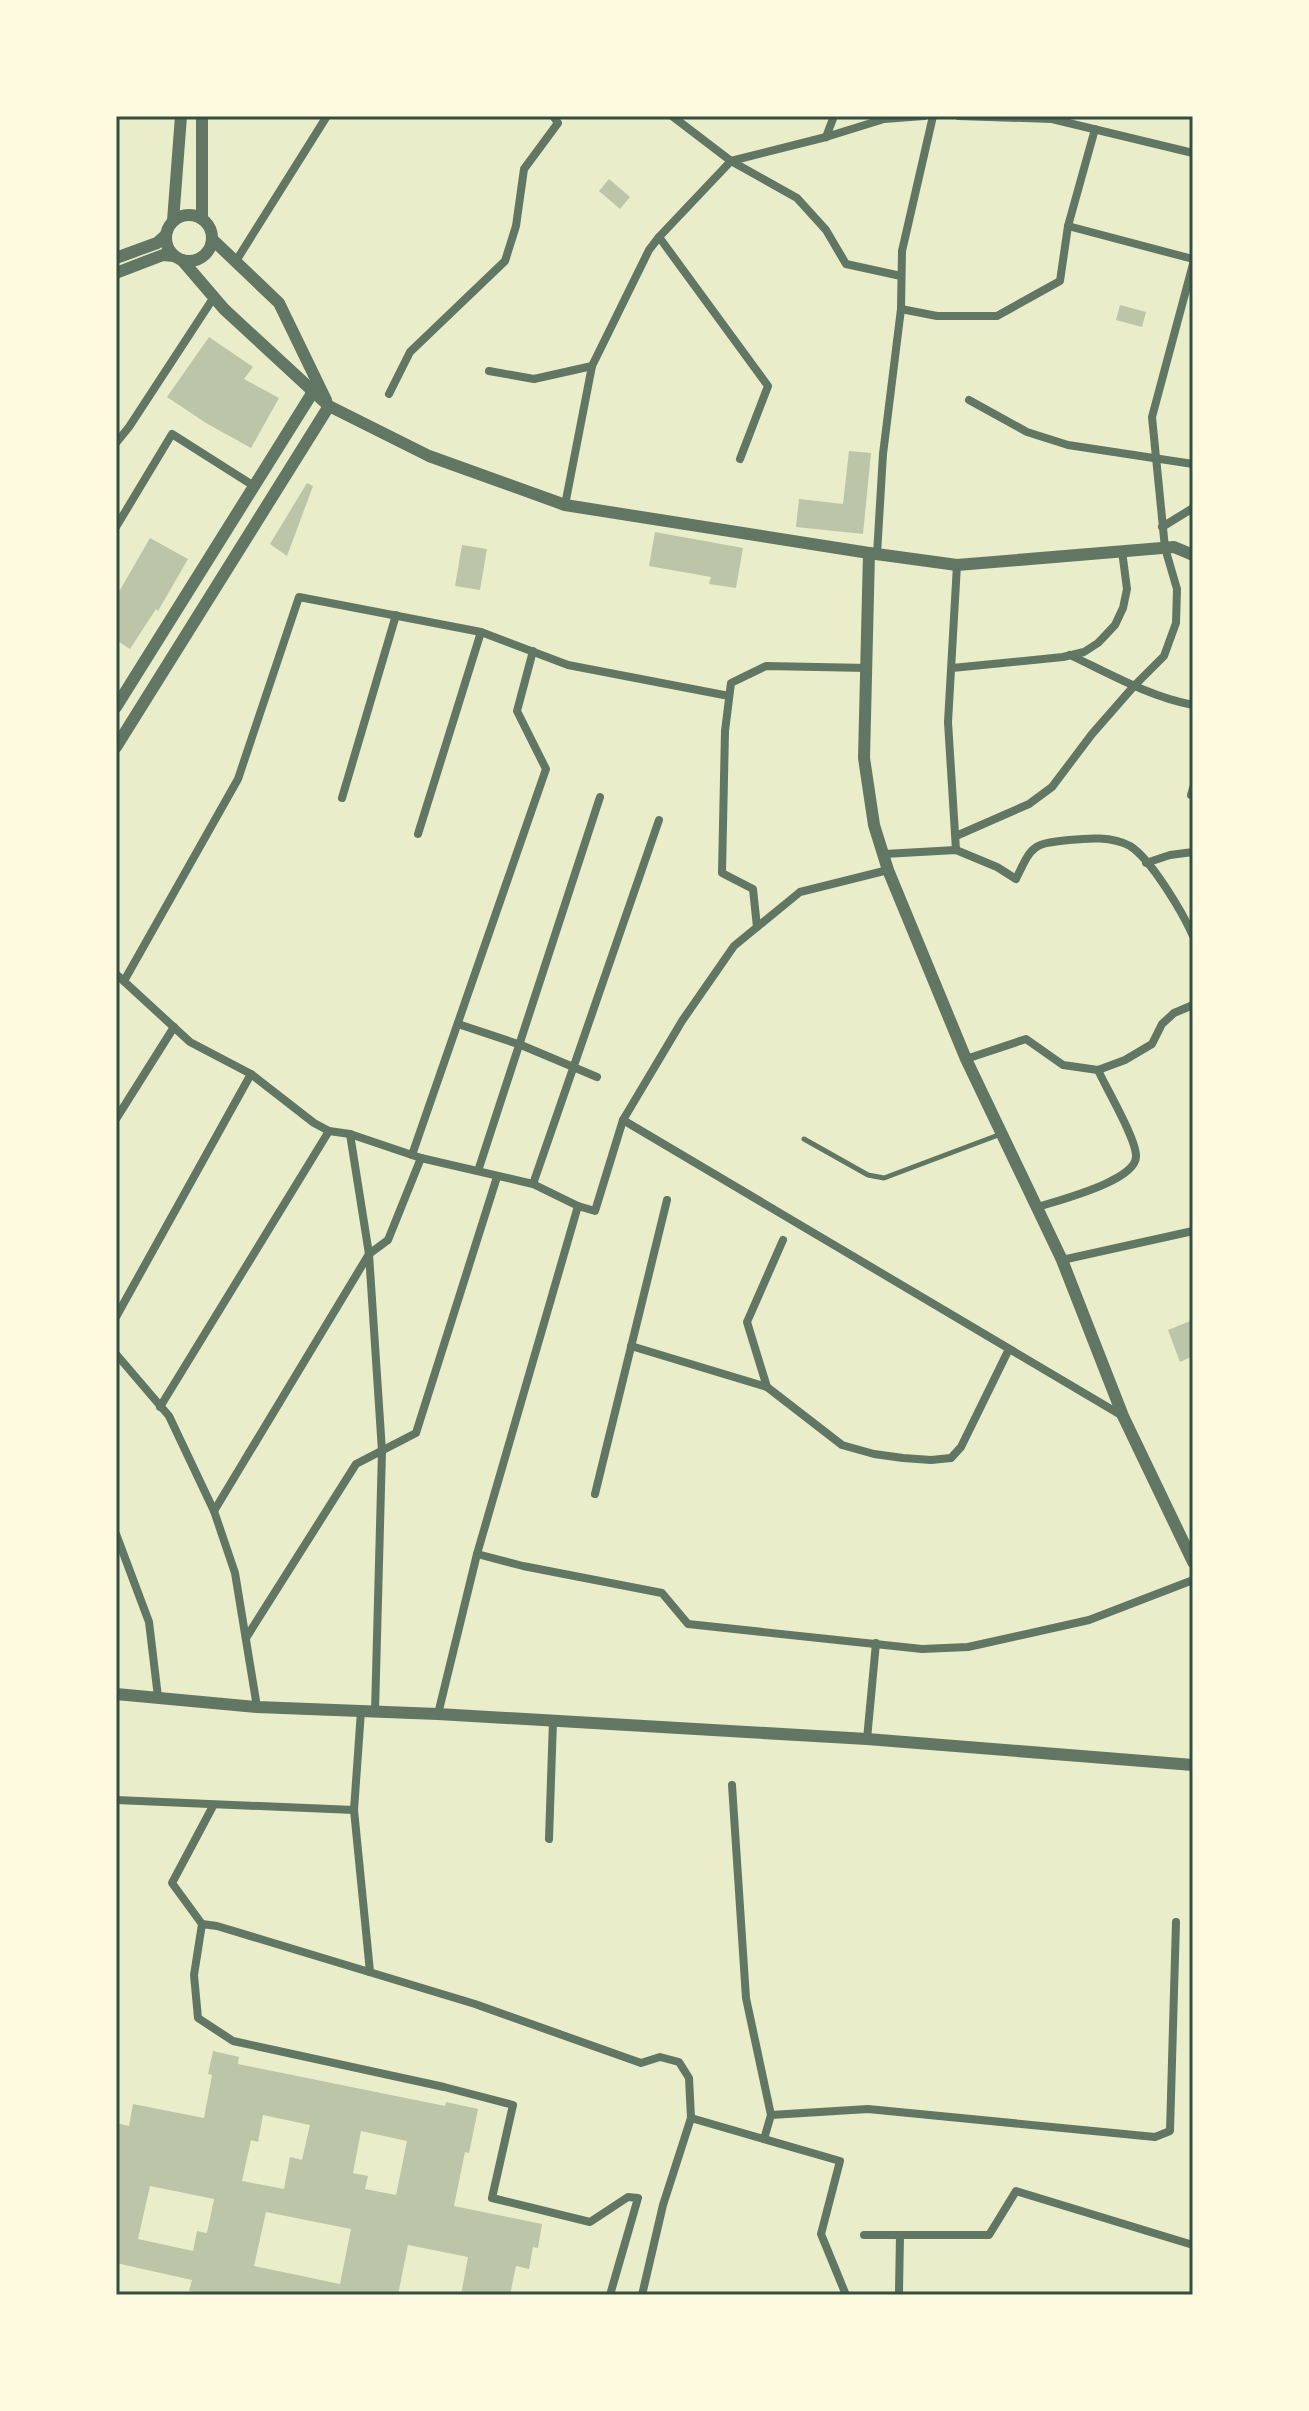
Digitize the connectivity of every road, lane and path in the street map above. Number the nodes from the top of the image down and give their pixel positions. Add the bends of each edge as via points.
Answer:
1 (181, 116) edge
2 (202, 116) edge
3 (327, 116) edge
4 (553, 116) edge
5 (672, 116) edge
6 (834, 116) edge
7 (924, 116) edge
8 (933, 116) edge
9 (958, 116) edge
10 (1095, 129) junction
11 (826, 137) junction
12 (1193, 153) edge
13 (731, 161) junction
14 (202, 219) junction
15 (173, 221) junction
16 (1068, 226) junction
17 (166, 235) junction
18 (659, 237) junction
19 (212, 239) junction
20 (116, 258) edge
21 (178, 258) junction
22 (236, 261) junction
23 (1193, 262) edge
24 (116, 273) edge
25 (901, 276) junction
26 (214, 297) junction
27 (901, 309) junction
28 (592, 366) junction
29 (489, 371) dead end
30 (311, 390) junction
31 (389, 394) dead end
32 (969, 400) dead end
33 (329, 406) junction
34 (116, 443) edge
35 (740, 459) dead end
36 (1156, 459) junction
37 (1193, 464) edge
38 (254, 486) junction
39 (565, 505) junction
40 (1193, 508) edge
41 (116, 527) edge
42 (1162, 527) junction
43 (1165, 548) junction
44 (1122, 551) junction
45 (873, 554) junction
46 (1193, 555) edge
47 (957, 565) junction
48 (396, 615) junction
49 (481, 632) junction
50 (533, 651) junction
51 (1070, 655) junction
52 (868, 668) junction
53 (952, 668) junction
54 (1134, 686) junction
55 (729, 696) junction
56 (1193, 705) edge
57 (116, 707) edge
58 (116, 747) edge
59 (600, 797) dead end
60 (342, 798) dead end
61 (659, 820) dead end
62 (418, 834) dead end
63 (956, 836) junction
64 (956, 850) junction
65 (1193, 852) edge
66 (884, 854) junction
67 (1146, 863) junction
68 (888, 870) junction
69 (757, 927) junction
70 (1193, 936) edge
71 (116, 974) edge
72 (124, 981) junction
73 (1193, 1005) edge
74 (458, 1024) junction
75 (174, 1027) junction
76 (521, 1045) junction
77 (966, 1059) junction
78 (573, 1067) junction
79 (1098, 1070) junction
80 (251, 1074) junction
81 (597, 1077) dead end
82 (116, 1119) edge
83 (623, 1120) junction
84 (329, 1131) junction
85 (1002, 1133) junction
86 (350, 1134) junction
87 (804, 1139) dead end
88 (416, 1156) junction
89 (478, 1171) junction
90 (497, 1177) junction
91 (533, 1184) junction
92 (667, 1200) dead end
93 (578, 1206) junction
94 (1038, 1207) junction
95 (1193, 1231) edge
96 (783, 1240) dead end
97 (369, 1254) junction
98 (1062, 1260) junction
99 (116, 1317) edge
100 (631, 1346) junction
101 (1009, 1349) junction
102 (116, 1354) edge
103 (767, 1387) junction
104 (160, 1407) junction
105 (1123, 1416) junction
106 (382, 1451) junction
107 (595, 1494) dead end
108 (214, 1511) junction
109 (116, 1534) edge
110 (477, 1554) junction
111 (1193, 1562) edge
112 (1193, 1580) edge
113 (246, 1638) junction
114 (876, 1643) junction
115 (116, 1694) edge
116 (158, 1697) junction
117 (257, 1707) junction
118 (368, 1712) junction
119 (438, 1714) junction
120 (553, 1721) junction
121 (867, 1739) junction
122 (1193, 1765) edge
123 (732, 1785) dead end
124 (116, 1800) edge
125 (213, 1806) junction
126 (354, 1810) junction
127 (549, 1839) dead end
128 (1176, 1922) dead end
129 (202, 1924) junction
130 (370, 1972) junction
131 (771, 2115) junction
132 (691, 2118) junction
133 (764, 2139) junction
134 (864, 2235) dead end
135 (900, 2235) junction
136 (1193, 2245) edge
137 (899, 2292) dead end
138 (610, 2295) edge
139 (642, 2295) edge
140 (846, 2295) edge

1 - 15 street
2 - 14 street
3 - 22 street
4 - 31 street via 558,123 524,169 505,261 410,352
5 - 13 street
6 - 11 street
7 - 11 street via 884,119
8 - 25 street
9 - 10 street via 1052,119
10 - 12 street
10 - 16 street
11 - 13 street
13 - 18 street
13 - 25 street via 797,198 826,230 846,264
14 - 15 street via 187,215
14 - 19 street
15 - 17 street
16 - 23 street
16 - 27 street via 1060,281 997,316 937,316
17 - 20 street
17 - 21 street via 169,250
18 - 28 street
18 - 35 street via 768,386
19 - 21 street via 199,259
19 - 22 street
21 - 24 street via 163,255
21 - 26 street
22 - 33 street via 279,303
23 - 36 street via 1152,417
25 - 27 street
26 - 30 street
26 - 34 street
27 - 45 street
28 - 29 street via 534,379
28 - 39 street
30 - 33 street
30 - 38 street
32 - 36 street via 1055,441
33 - 39 street via 429,456
33 - 58 street
36 - 37 street
36 - 42 street
38 - 41 street via 172,434
38 - 57 street
39 - 45 street
40 - 42 street
42 - 43 street
43 - 44 street
43 - 46 street
43 - 54 street via 1177,589 1176,623 1164,656
44 - 47 street
44 - 51 street via 1127,589 1115,625 1098,643
45 - 47 street
45 - 52 street
47 - 53 street
48 - 49 street
48 - 60 street
48 - 72 street via 299,597 238,779
49 - 50 street
49 - 62 street
50 - 55 street via 568,665
50 - 74 street via 517,711 546,769
51 - 53 street
51 - 54 street
52 - 55 street via 766,666 731,683
52 - 66 street via 864,758
53 - 63 street via 948,722
54 - 56 street
54 - 63 street via 1052,787 1029,804
55 - 69 street via 722,873 753,889
59 - 76 street
61 - 78 street
63 - 64 street
64 - 66 street
64 - 67 street via 1016,879 1029,851 1042,843 1094,837 1129,846
65 - 67 street
66 - 68 street
67 - 70 street
68 - 69 street via 800,892
68 - 77 street
69 - 83 street via 734,946
71 - 72 street
72 - 75 street
73 - 79 street via 1168,1018 1152,1044
74 - 76 street
74 - 88 street
75 - 80 street via 190,1042
75 - 82 street
76 - 78 street
76 - 89 street
77 - 79 street via 1026,1039 1063,1065
77 - 85 street
78 - 81 street
78 - 91 street
79 - 94 street via 1131,1137 1135,1164 1119,1178
80 - 84 street
80 - 99 street
83 - 93 street via 595,1211
83 - 101 street
84 - 86 street
84 - 104 street
85 - 87 lane via 884,1178 868,1175
85 - 94 street
86 - 88 street
86 - 97 street
88 - 89 street
88 - 97 street via 388,1240
89 - 90 street
90 - 91 street
90 - 106 street via 416,1433
91 - 93 street
92 - 100 street
93 - 110 street
94 - 98 street
95 - 98 street
96 - 103 street via 747,1322
97 - 106 street
97 - 108 street
98 - 105 street
100 - 103 street
100 - 107 street
101 - 103 street via 951,1458 903,1458 842,1445
101 - 105 street
102 - 104 street
104 - 108 street
105 - 111 street
106 - 113 street via 356,1464
106 - 118 street
108 - 113 street via 235,1573
109 - 116 street via 149,1622
110 - 114 street via 662,1593 688,1624
110 - 119 street
112 - 114 street via 1089,1620 968,1647
113 - 117 street
114 - 121 street
115 - 116 street
116 - 117 street
117 - 118 street
118 - 119 street
118 - 126 street
119 - 120 street
120 - 121 street
120 - 127 street
121 - 122 street
123 - 131 street via 746,1998
124 - 125 street
125 - 126 street
125 - 129 street via 172,1883
126 - 130 street
128 - 131 street via 1170,2131 1155,2137 868,2109
129 - 130 street
129 - 138 street via 194,1975 198,2018 233,2041 513,2105 492,2198 590,2222 628,2197 638,2198
130 - 132 street via 641,2063 660,2057 679,2062 689,2078
131 - 133 street
132 - 133 street
132 - 139 street
133 - 140 street via 840,2161 821,2234
134 - 135 street
135 - 136 street via 989,2235 1016,2191
135 - 137 street

